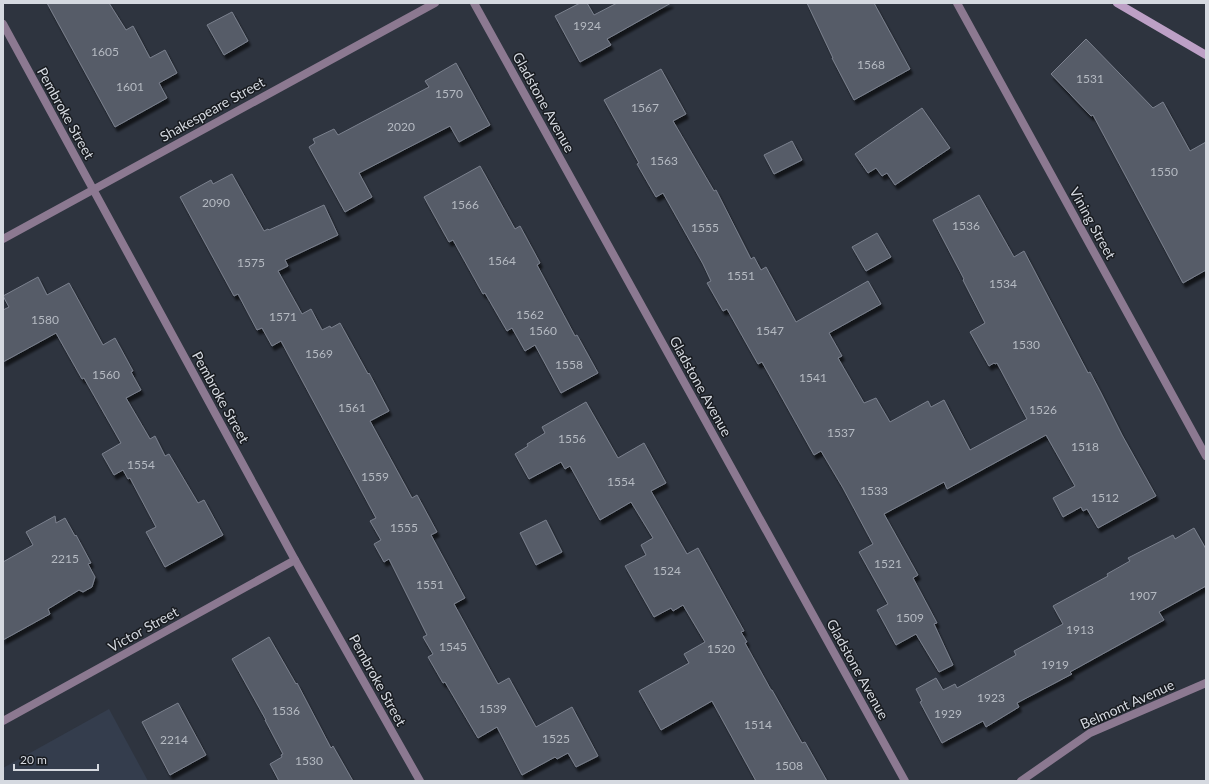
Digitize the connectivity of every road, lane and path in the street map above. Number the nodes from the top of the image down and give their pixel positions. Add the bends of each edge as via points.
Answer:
1 (435, 3) edge
2 (474, 3) edge
3 (957, 3) edge
4 (1117, 3) edge
5 (3, 24) edge
6 (1206, 55) edge
7 (93, 189) junction
8 (3, 239) edge
9 (1206, 456) edge
10 (295, 560) junction
11 (1206, 683) edge
12 (3, 721) edge
13 (420, 781) edge
14 (905, 781) edge
15 (1021, 781) edge

1 - 7 street, Shakespeare Street
2 - 14 street, Gladstone Avenue
3 - 9 street, Vining Street
4 - 6 main road
5 - 7 street, Pembroke Street
7 - 8 street, Shakespeare Street
7 - 10 street, Pembroke Street
10 - 12 street, Victor Street
10 - 13 street, Pembroke Street
11 - 15 street, Belmont Avenue via 1090,733

